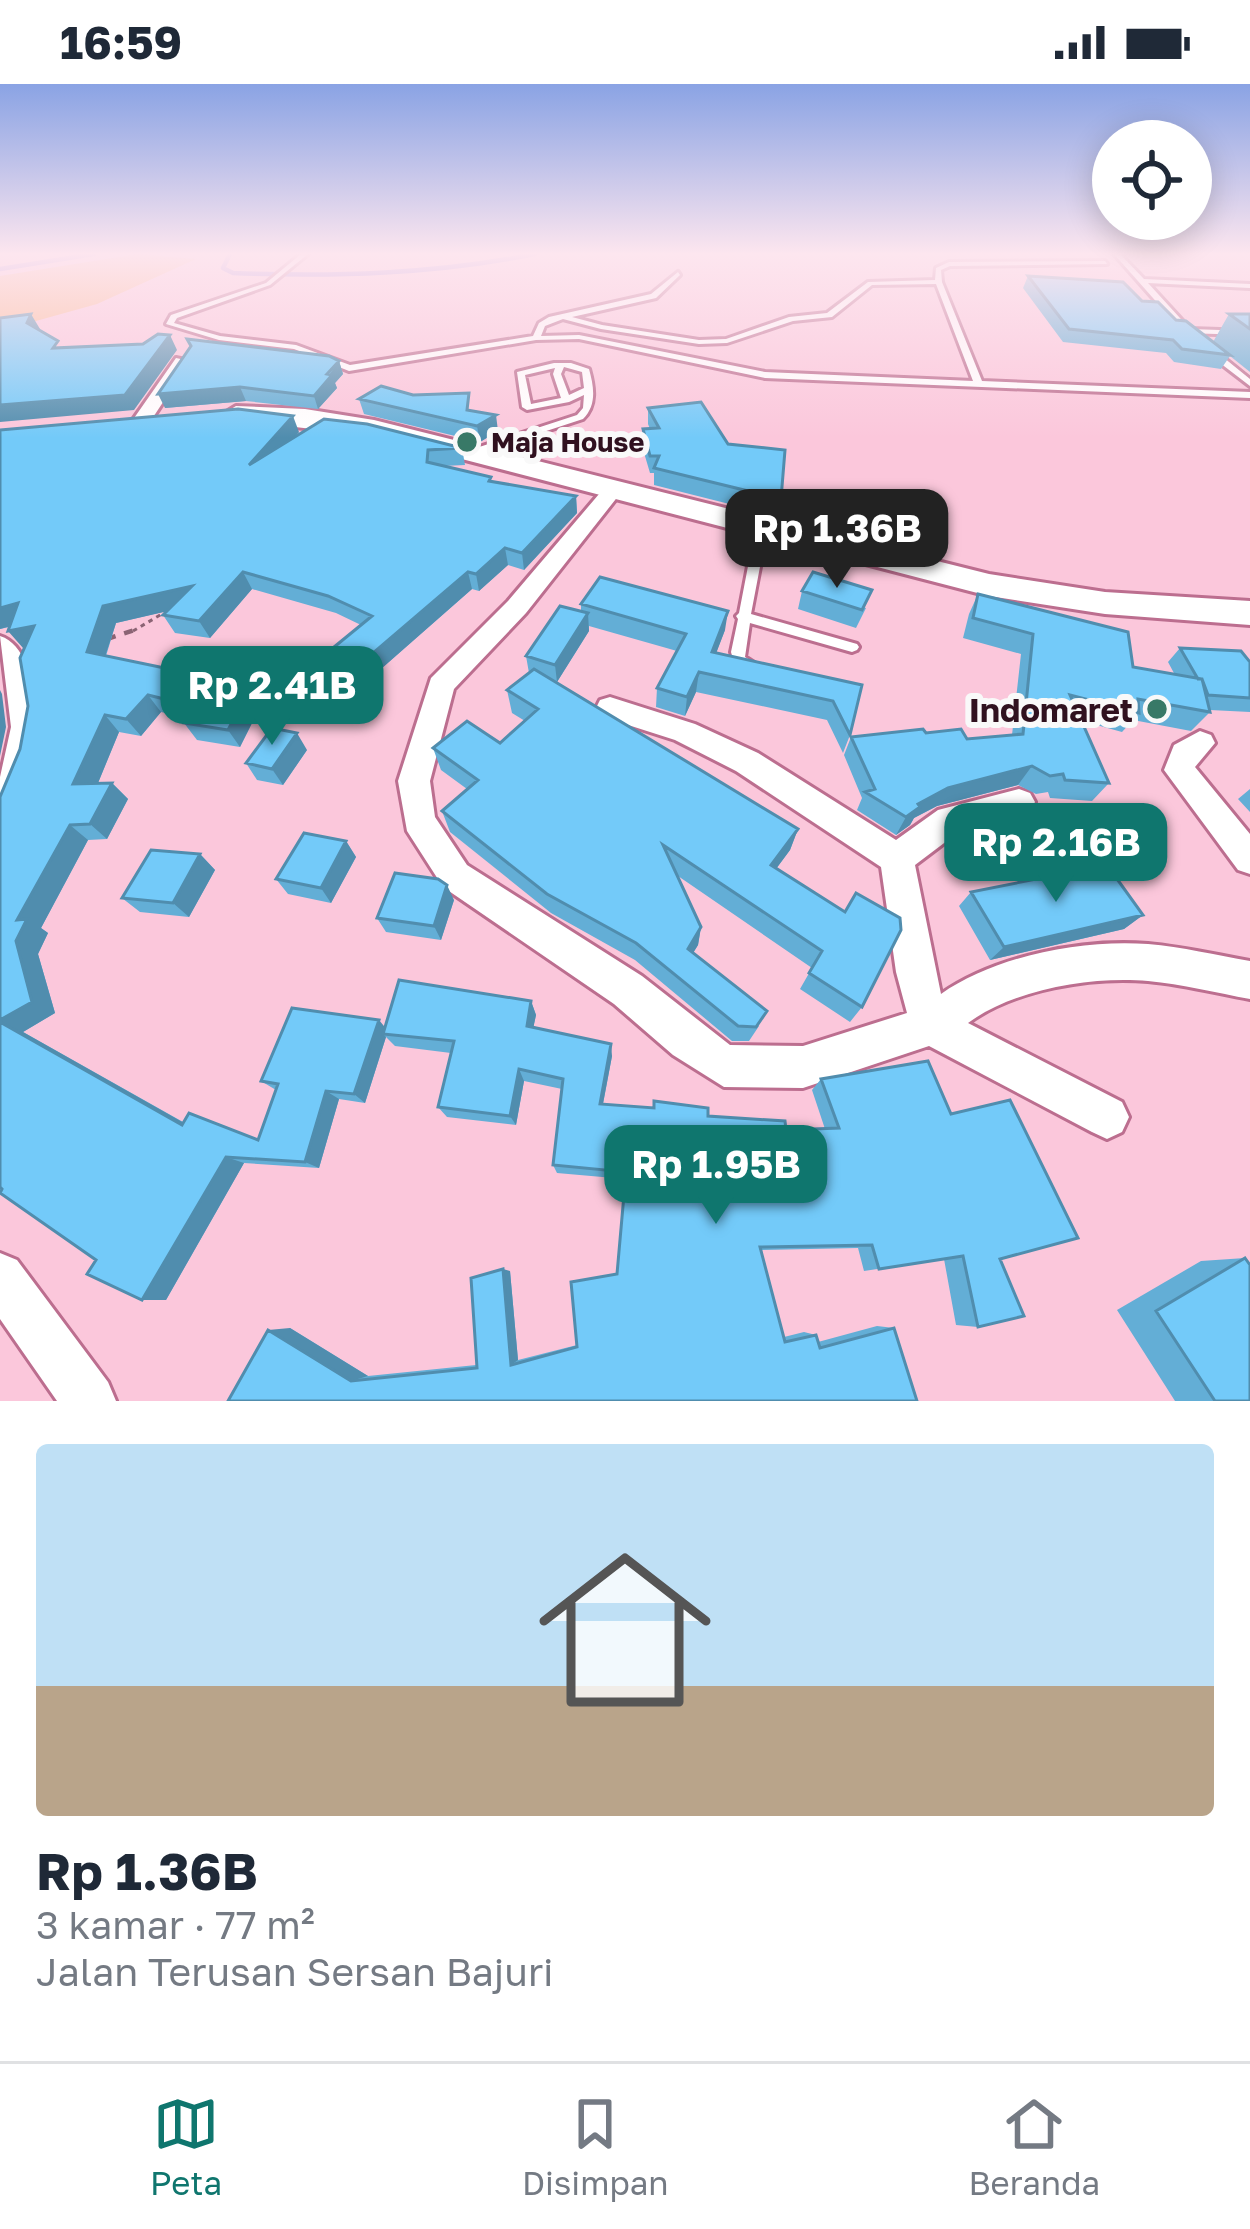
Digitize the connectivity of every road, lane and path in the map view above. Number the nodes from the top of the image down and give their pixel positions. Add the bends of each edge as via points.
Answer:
1 (178, 315) edge
2 (571, 315) edge
3 (826, 315) edge
4 (952, 315) edge
5 (1173, 315) edge
6 (565, 317) junction
7 (1187, 331) junction
8 (1250, 333) edge
9 (536, 338) junction
10 (185, 356) edge
11 (561, 365) junction
12 (1246, 381) edge
13 (978, 382) junction
14 (590, 389) junction
15 (1250, 394) edge
16 (566, 400) junction
17 (142, 421) junction
18 (101, 424) edge
19 (470, 453) junction
20 (612, 491) junction
21 (761, 530) junction
22 (175, 606) edge
23 (1250, 613) edge
24 (742, 616) junction
25 (98, 642) edge
26 (0, 645) edge
27 (852, 647) dead end
28 (778, 672) edge
29 (610, 708) dead end
30 (1200, 743) dead end
31 (1019, 802) dead end
32 (0, 813) edge
33 (897, 859) junction
34 (1250, 859) edge
35 (1250, 980) edge
36 (931, 1025) junction
37 (1107, 1118) dead end
38 (0, 1276) edge
39 (89, 1401) edge

1 - 9 lane via 170,324 296,347 349,368
2 - 6 lane
3 - 6 lane via 727,341
4 - 13 lane
5 - 7 lane
6 - 9 lane via 546,321
7 - 8 lane
7 - 12 lane
9 - 13 lane via 607,340 765,375
10 - 17 street
11 - 14 lane via 583,367
11 - 16 lane
11 - 16 lane via 520,374 527,407
12 - 15 lane
13 - 15 lane
14 - 16 lane
14 - 19 lane via 580,417
17 - 18 main road
17 - 19 main road via 305,417
19 - 20 main road
20 - 21 main road
20 - 36 street via 441,685 414,781 419,821 455,876 628,990 724,1066 803,1067
21 - 23 main road via 989,586
21 - 24 lane
22 - 25 path via 140,629
24 - 27 lane
24 - 28 lane via 740,661
26 - 32 street via 21,678 27,747
29 - 33 street via 747,762
30 - 34 street via 1179,759 1180,770
31 - 33 street via 950,820
33 - 36 street
35 - 36 street via 1147,962 1071,966 976,993
36 - 37 street
38 - 39 street

